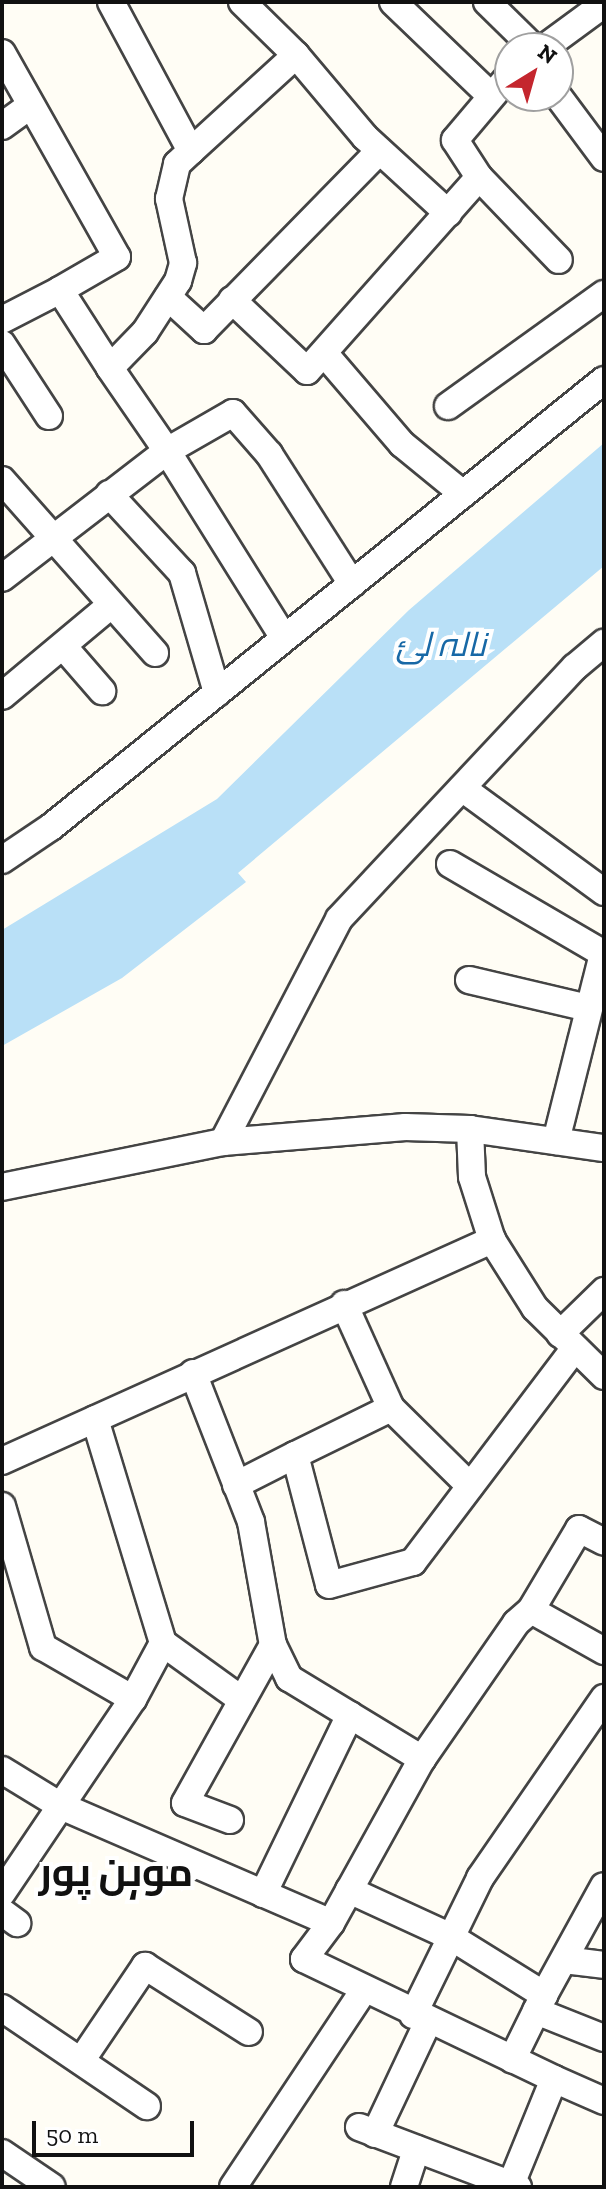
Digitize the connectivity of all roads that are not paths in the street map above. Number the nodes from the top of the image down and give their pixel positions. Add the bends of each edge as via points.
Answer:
1 (111, 2) edge
2 (242, 2) edge
3 (393, 2) edge
4 (487, 2) edge
5 (604, 4) edge
6 (518, 32) edge
7 (566, 32) edge
8 (2, 53) edge
9 (296, 55) junction
10 (494, 91) edge
11 (490, 95) junction
12 (28, 107) junction
13 (570, 112) edge
14 (2, 126) edge
15 (191, 151) junction
16 (379, 151) junction
17 (604, 158) edge
18 (479, 177) junction
19 (448, 213) junction
20 (559, 260) dead end
21 (60, 290) junction
22 (604, 294) edge
23 (168, 297) junction
24 (232, 300) junction
25 (2, 320) edge
26 (2, 344) edge
27 (324, 353) junction
28 (110, 368) junction
29 (604, 380) edge
30 (448, 406) dead end
31 (49, 416) dead end
32 (167, 451) junction
33 (2, 480) edge
34 (109, 494) junction
35 (463, 494) junction
36 (51, 536) junction
37 (2, 578) edge
38 (352, 584) junction
39 (111, 605) junction
40 (284, 638) junction
41 (604, 643) edge
42 (63, 646) junction
43 (155, 653) dead end
44 (102, 691) dead end
45 (217, 693) junction
46 (2, 696) edge
47 (462, 788) junction
48 (2, 860) edge
49 (450, 864) dead end
50 (604, 892) edge
51 (604, 954) edge
52 (469, 980) dead end
53 (588, 1008) junction
54 (470, 1129) junction
55 (556, 1141) junction
56 (223, 1142) junction
57 (604, 1148) edge
58 (2, 1187) edge
59 (492, 1240) junction
60 (344, 1304) junction
61 (599, 1306) edge
62 (567, 1341) junction
63 (193, 1373) junction
64 (604, 1376) edge
65 (391, 1408) junction
66 (95, 1419) junction
67 (295, 1455) junction
68 (2, 1461) edge
69 (236, 1485) junction
70 (470, 1486) junction
71 (2, 1506) edge
72 (604, 1542) edge
73 (531, 1610) junction
74 (163, 1643) junction
75 (273, 1645) junction
76 (604, 1651) edge
77 (604, 1698) edge
78 (133, 1699) junction
79 (242, 1700) junction
80 (350, 1715) junction
81 (422, 1759) junction
82 (2, 1770) edge
83 (61, 1806) junction
84 (230, 1820) dead end
85 (604, 1886) edge
86 (349, 1890) junction
87 (2, 1893) edge
88 (263, 1894) junction
89 (331, 1923) junction
90 (451, 1937) junction
91 (564, 1960) junction
92 (604, 1965) edge
93 (364, 1990) junction
94 (540, 2003) junction
95 (2, 2008) edge
96 (421, 2019) junction
97 (249, 2032) dead end
98 (604, 2038) edge
99 (512, 2060) junction
100 (81, 2061) junction
101 (554, 2079) junction
102 (604, 2101) edge
103 (147, 2106) dead end
104 (416, 2149) junction
105 (2, 2153) edge
106 (513, 2186) edge
107 (52, 2187) edge
108 (233, 2187) edge
109 (404, 2187) edge

1 - 15 street
2 - 9 street
3 - 11 street
4 - 6 street
5 - 7 street
8 - 12 street
9 - 15 street
9 - 16 street
10 - 11 street
11 - 18 street via 455,140
12 - 14 street
12 - 21 street via 117,257
13 - 17 street
15 - 23 street via 177,164 169,199 183,263
16 - 19 street
16 - 24 street
18 - 19 street
18 - 20 street
19 - 27 street
21 - 25 street
21 - 28 street
22 - 30 street
23 - 24 street via 204,330
23 - 28 street via 145,332
24 - 27 street via 307,371
26 - 31 street
27 - 35 street via 402,444
28 - 32 street
29 - 35 street
32 - 34 street
32 - 38 street via 233,413 269,454
32 - 40 street
33 - 36 street
34 - 36 street
34 - 45 street via 182,573
35 - 38 street
36 - 37 street
36 - 39 street
38 - 40 street
39 - 42 street
39 - 43 street
40 - 45 street
41 - 47 street
42 - 44 street
42 - 46 street
45 - 48 street
47 - 50 street
47 - 56 street via 339,919
49 - 51 street
51 - 53 street
52 - 53 street
53 - 55 street
54 - 55 street
54 - 56 street via 405,1127
54 - 59 street via 472,1177
55 - 57 street
56 - 58 street
59 - 60 street
59 - 62 street via 535,1308
60 - 63 street
60 - 65 street
61 - 62 street
62 - 64 street
62 - 70 street
63 - 66 street
63 - 69 street
65 - 67 street
65 - 70 street
66 - 68 street
66 - 74 street
67 - 69 street
67 - 70 street via 329,1585 413,1562
69 - 75 street via 251,1522
71 - 78 street via 43,1647
72 - 73 street via 579,1529
73 - 76 street
73 - 81 street
74 - 78 street
74 - 79 street
75 - 79 street
75 - 80 street via 289,1678
77 - 90 street via 480,1878
78 - 83 street
79 - 84 street via 185,1803
80 - 81 street
80 - 88 street
81 - 86 street
82 - 83 street
83 - 87 street
83 - 88 street
85 - 91 street
86 - 89 street
86 - 90 street
88 - 89 street
89 - 93 street via 304,1959
90 - 94 street
90 - 96 street
91 - 92 street
91 - 94 street
93 - 96 street
93 - 108 street
94 - 98 street
94 - 99 street
95 - 100 street
96 - 99 street
96 - 104 street via 367,2130
97 - 100 street via 145,1966
99 - 101 street
100 - 103 street
101 - 102 street
101 - 106 street
104 - 106 street
104 - 109 street
105 - 107 street

